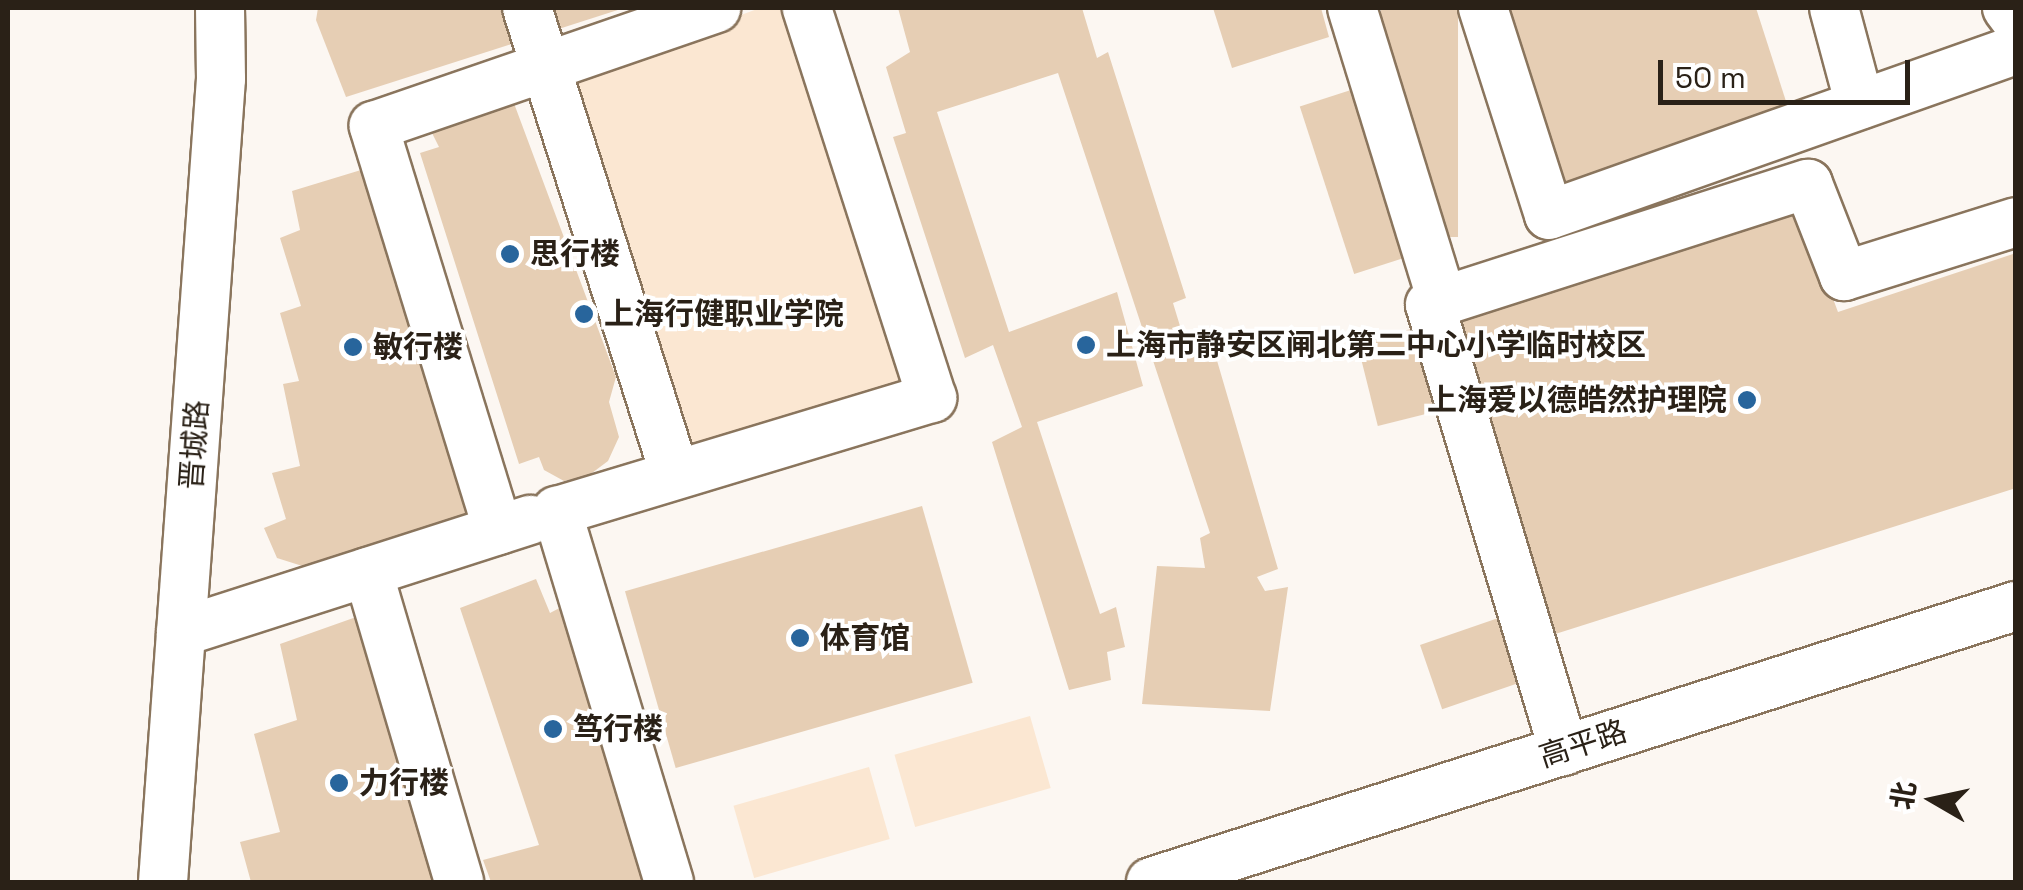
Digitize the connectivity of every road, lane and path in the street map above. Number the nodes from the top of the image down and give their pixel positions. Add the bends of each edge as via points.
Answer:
1 (220, 8) edge
2 (527, 8) edge
3 (716, 8) edge
4 (806, 8) edge
5 (1352, 8) edge
6 (1483, 8) edge
7 (1834, 8) edge
8 (2007, 8) edge
9 (2016, 20) edge
10 (2016, 50) edge
11 (545, 66) junction
12 (1860, 105) junction
13 (2016, 222) edge
14 (1442, 301) junction
15 (675, 474) junction
16 (557, 512) junction
17 (498, 530) junction
18 (368, 572) junction
19 (2016, 606) edge
20 (181, 632) junction
21 (1564, 750) junction
22 (163, 882) edge
23 (459, 882) edge
24 (669, 882) edge
25 (1152, 882) edge

1 - 20 street, 晋城路 via 221,79
2 - 11 street
3 - 11 street
4 - 15 street via 932,398
5 - 14 street
6 - 12 street via 1549,215
7 - 12 street
8 - 9 street
10 - 12 street
11 - 15 street
11 - 17 street via 374,126
13 - 14 street via 1844,276 1808,184
14 - 21 street via 1430,305
15 - 16 street
16 - 17 street
16 - 24 street
17 - 18 street
18 - 20 street
18 - 23 street
19 - 21 street, 高平路
20 - 22 street, 晋城路
21 - 25 street, 高平路

